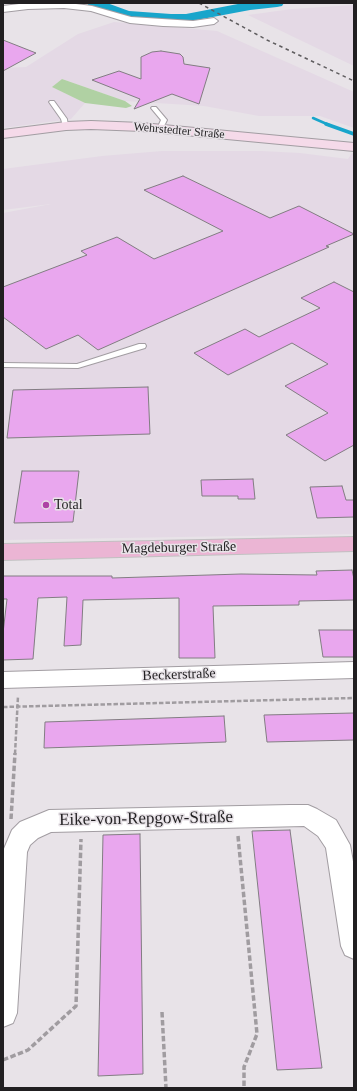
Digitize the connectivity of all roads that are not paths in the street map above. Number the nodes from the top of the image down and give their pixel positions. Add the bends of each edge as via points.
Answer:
1 (30, 4) edge
2 (3, 9) edge
3 (214, 21) dead end
4 (52, 102) dead end
5 (154, 108) dead end
6 (66, 126) junction
7 (160, 129) junction
8 (3, 134) edge
9 (354, 147) edge
10 (142, 346) dead end
11 (3, 365) edge
12 (354, 544) edge
13 (3, 552) edge
14 (354, 670) edge
15 (11, 679) edge
16 (354, 946) edge
17 (3, 1013) edge

1 - 2 street
1 - 3 street via 92,9 130,20 193,24
4 - 6 lane
5 - 7 lane via 164,120
6 - 7 street, Wehrstedter Straße
6 - 8 street, Wehrstedter Straße
7 - 9 street, Wehrstedter Straße
10 - 11 lane via 78,366
12 - 13 main road, Magdeburger Straße
14 - 15 street, Beckerstraße
16 - 17 street, Eike-von-Repgow-Straße via 338,845 327,828 308,816 49,821 29,830 21,838 15,852

